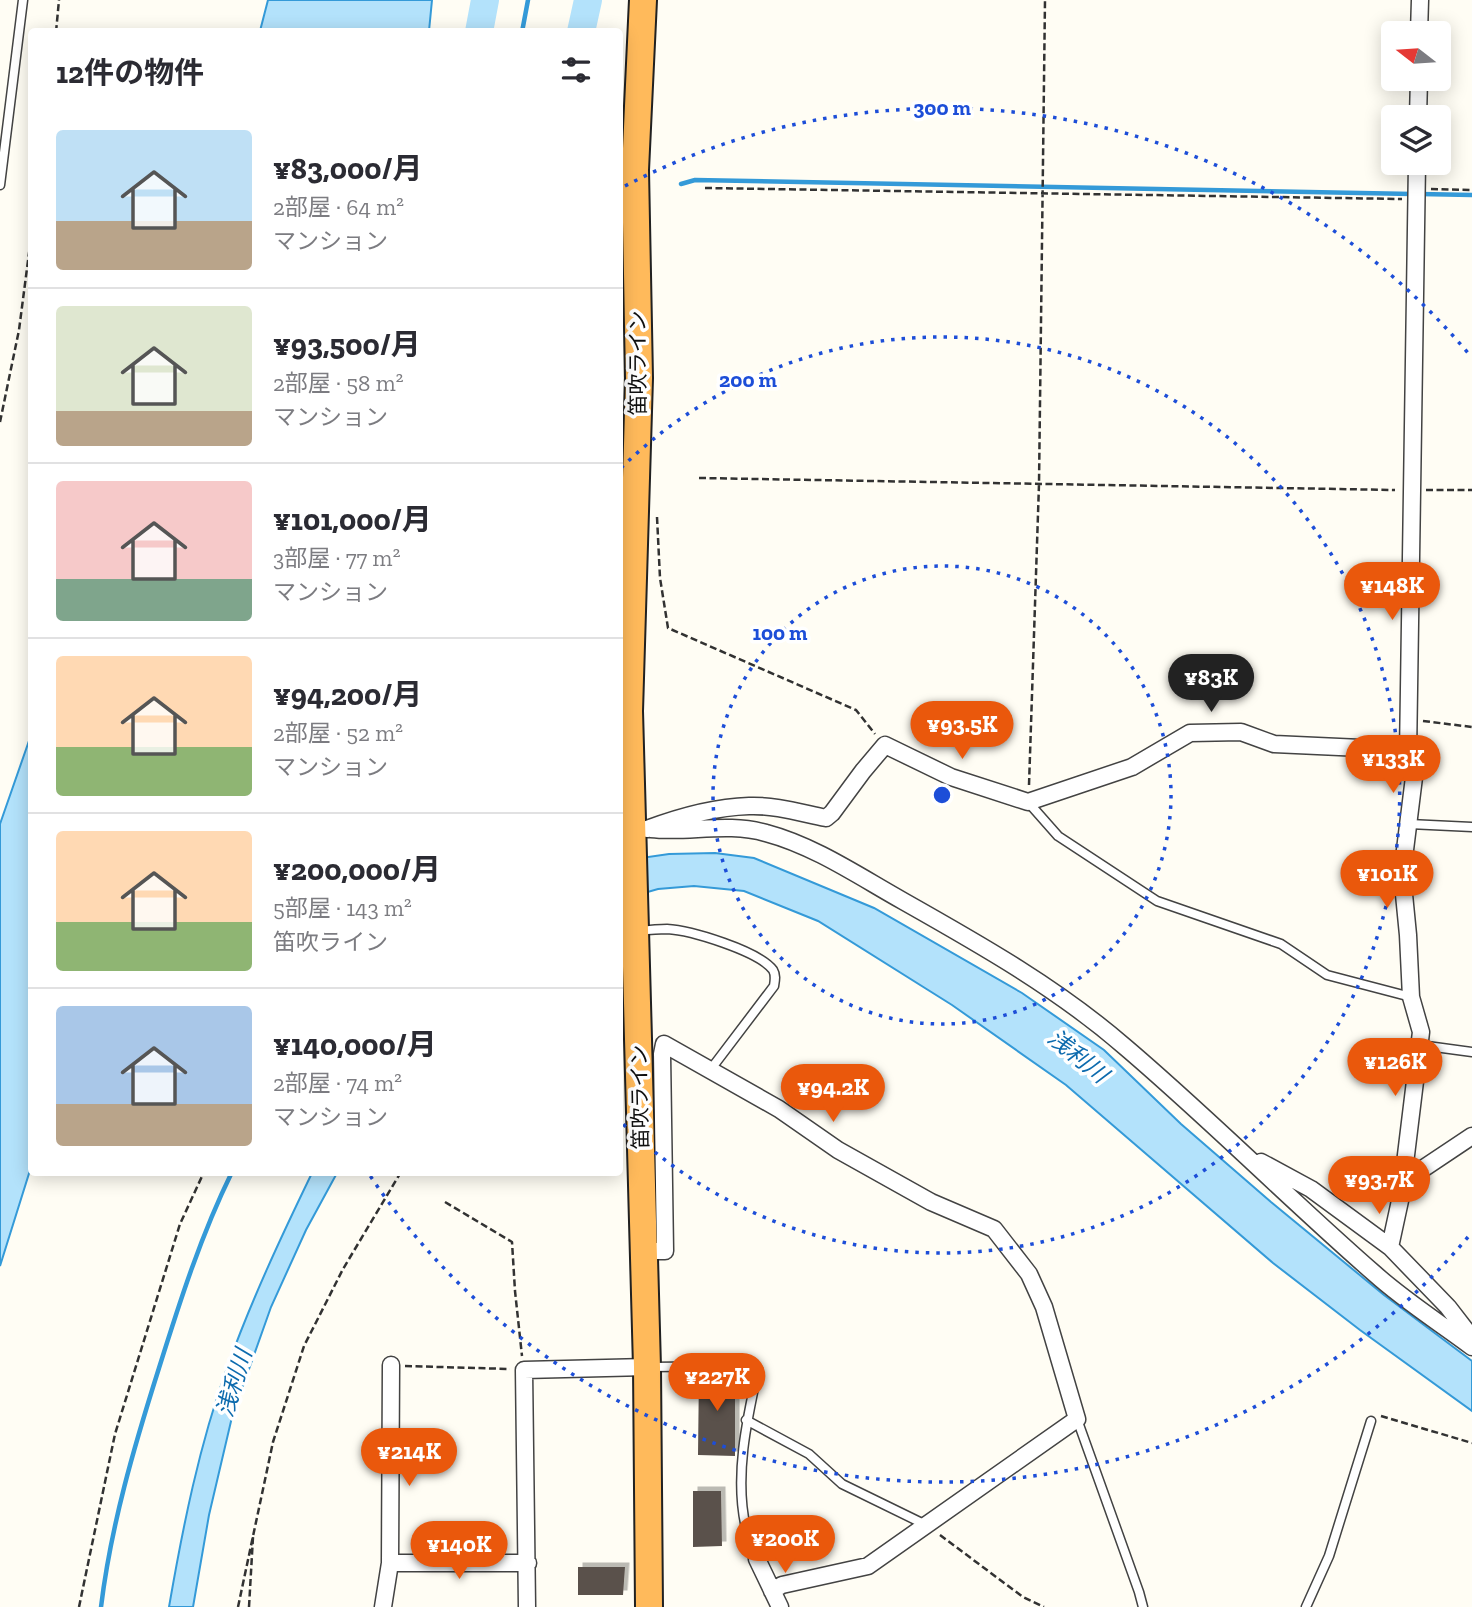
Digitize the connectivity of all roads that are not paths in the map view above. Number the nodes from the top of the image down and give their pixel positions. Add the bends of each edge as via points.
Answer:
1 (23, 0) edge
2 (643, 0) edge
3 (1420, 0) edge
4 (1419, 21) edge
5 (1417, 175) edge
6 (0, 185) edge
7 (1408, 755) junction
8 (1028, 803) junction
9 (1408, 824) junction
10 (1472, 827) edge
11 (637, 835) junction
12 (635, 923) junction
13 (1411, 998) junction
14 (1420, 1045) junction
15 (1472, 1052) edge
16 (711, 1069) junction
17 (1472, 1136) edge
18 (1240, 1150) junction
19 (1401, 1196) junction
20 (1390, 1247) junction
21 (644, 1251) junction
22 (1472, 1338) edge
23 (1472, 1347) edge
24 (391, 1365) road end
25 (647, 1367) junction
26 (1077, 1419) junction
27 (746, 1420) junction
28 (1371, 1421) road end
29 (926, 1525) junction
30 (757, 1559) joint
31 (390, 1563) junction
32 (528, 1563) junction
33 (772, 1591) junction
34 (383, 1607) edge
35 (527, 1607) edge
36 (649, 1607) edge
37 (780, 1607) edge
38 (1143, 1607) edge
39 (1306, 1607) edge

1 - 6 lane
2 - 11 highway, 笛吹ライン via 635,170 639,378 629,711
3 - 4 street
5 - 7 street
7 - 8 street via 1383,749 1274,744 1241,732 1190,733 1132,767
7 - 9 street via 1416,761
8 - 11 street via 951,777 885,745 826,818 748,806 680,816
8 - 13 lane via 1058,836 1157,901 1281,944 1327,975
9 - 10 lane
9 - 13 street via 1402,874
11 - 12 highway, 笛吹ライン
11 - 18 street via 727,827 791,841 1041,982 1123,1045
12 - 16 lane via 718,940 761,960 773,971 774,986
12 - 21 highway, 笛吹ライン
13 - 14 street
14 - 15 lane
14 - 19 street
16 - 21 street via 664,1044 665,1251
16 - 26 street via 838,1150 931,1202 993,1229 1029,1274 1044,1307
17 - 19 street via 1415,1174
18 - 20 street via 1311,1189
18 - 23 street via 1377,1276
19 - 20 street
20 - 22 street
21 - 25 highway, 笛吹ライン
24 - 31 street
25 - 27 lane via 758,1369
25 - 32 street via 524,1370
25 - 36 highway, 笛吹ライン
26 - 29 street
26 - 38 lane
27 - 29 lane via 809,1454 842,1485
27 - 30 lane via 744,1513
28 - 39 lane via 1329,1556
29 - 33 street via 868,1566
30 - 33 street
31 - 32 street
31 - 34 street
32 - 35 street
33 - 37 street

